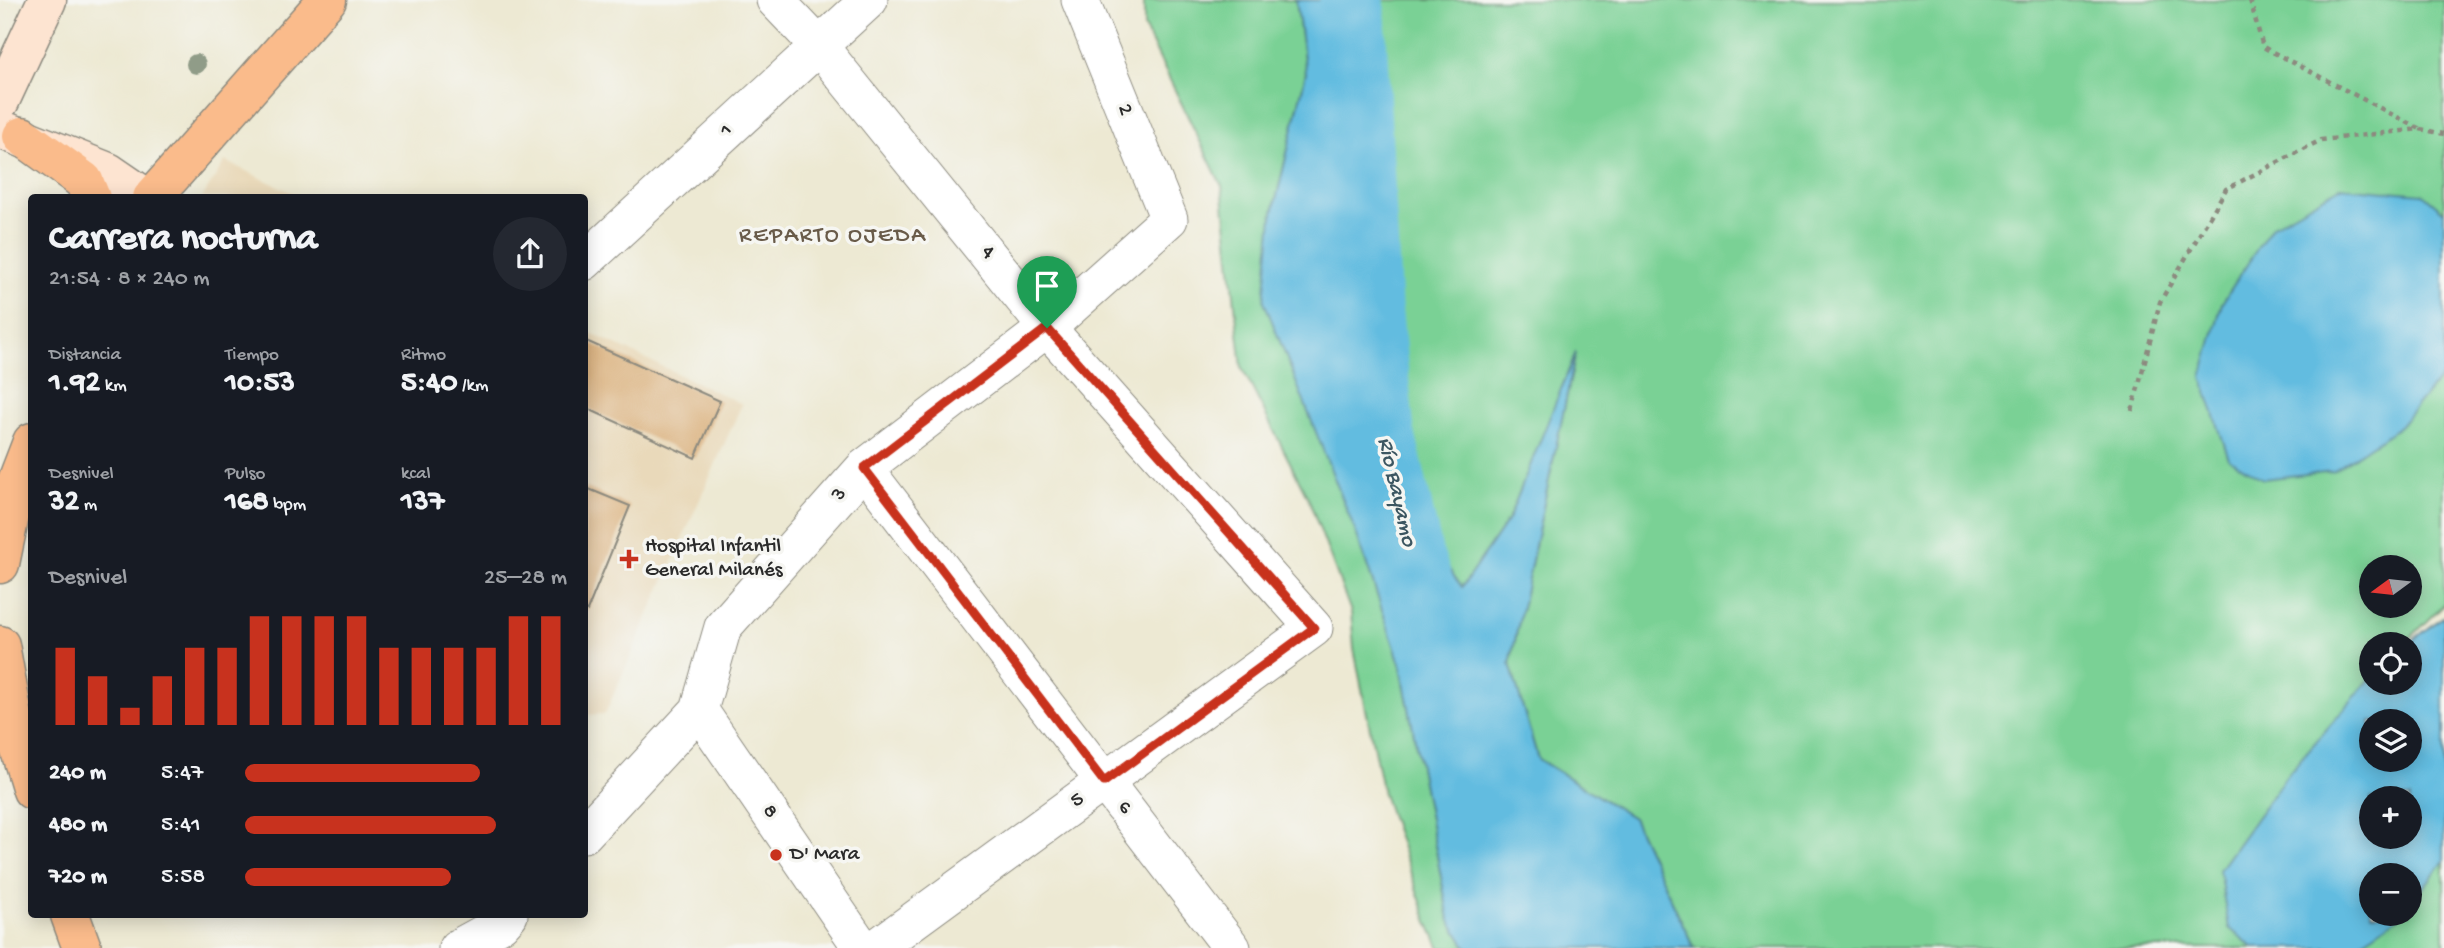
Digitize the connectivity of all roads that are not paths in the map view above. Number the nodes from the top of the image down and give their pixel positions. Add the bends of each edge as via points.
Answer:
1 (47, 0) edge
2 (327, 0) edge
3 (775, 0) edge
4 (869, 0) edge
5 (1080, 0) edge
6 (819, 46) junction
7 (0, 101) edge
8 (11, 133) edge
9 (90, 194) edge
10 (140, 194) edge
11 (156, 194) edge
12 (1169, 219) joint
13 (588, 258) edge
14 (1047, 328) junction
15 (28, 452) edge
16 (864, 468) junction
17 (0, 564) edge
18 (1314, 628) joint
19 (0, 645) edge
20 (699, 710) junction
21 (28, 777) edge
22 (1104, 782) junction
23 (588, 830) edge
24 (71, 918) edge
25 (506, 918) edge
26 (82, 948) edge
27 (457, 948) edge
28 (862, 948) edge
29 (876, 948) edge
30 (1232, 948) edge

1 - 7 main road
2 - 11 main road
3 - 6 street, 4
4 - 6 street, 1
5 - 12 street, 2
6 - 13 street, 1
6 - 14 street, 4
8 - 9 main road via 84,181
8 - 10 main road via 108,172
12 - 14 street, 3
14 - 16 street, 3
14 - 18 street, 4
15 - 17 main road via 17,481
16 - 20 street, 3 via 723,627
16 - 22 street, 6
18 - 22 street, 5
19 - 21 main road
20 - 23 street, 3
20 - 28 street, 8
22 - 29 street, 5
22 - 30 street, 6
24 - 26 main road
25 - 27 street

